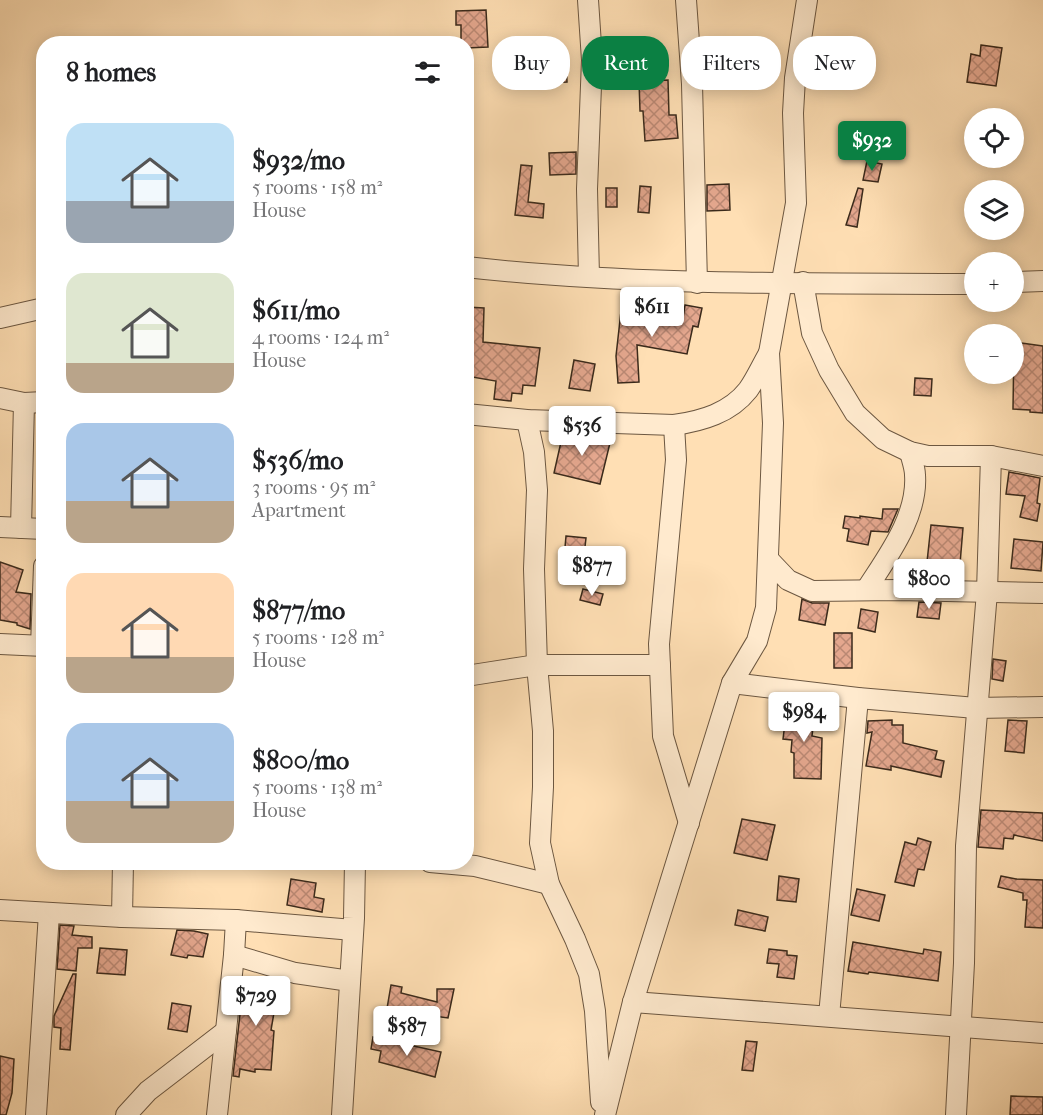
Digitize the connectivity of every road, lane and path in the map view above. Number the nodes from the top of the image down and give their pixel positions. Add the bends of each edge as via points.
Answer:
1 (588, 0) edge
2 (686, 0) edge
3 (807, 0) edge
4 (474, 268) edge
5 (589, 277) junction
6 (1043, 281) edge
7 (793, 282) junction
8 (1024, 282) edge
9 (697, 283) junction
10 (964, 284) edge
11 (36, 310) edge
12 (0, 318) edge
13 (769, 353) junction
14 (0, 398) edge
15 (34, 403) edge
16 (474, 415) edge
17 (527, 420) junction
18 (674, 425) junction
19 (910, 452) junction
20 (991, 456) junction
21 (1043, 465) edge
22 (0, 527) edge
23 (21, 528) junction
24 (36, 529) edge
25 (768, 559) junction
26 (866, 590) junction
27 (987, 592) junction
28 (1043, 593) edge
29 (0, 644) edge
30 (36, 646) edge
31 (537, 665) junction
32 (660, 665) junction
33 (474, 675) edge
34 (732, 683) junction
35 (858, 698) junction
36 (1043, 707) edge
37 (976, 708) junction
38 (689, 823) junction
39 (474, 866) edge
40 (123, 870) edge
41 (355, 870) edge
42 (549, 884) junction
43 (0, 910) edge
44 (49, 913) junction
45 (122, 917) junction
46 (236, 920) junction
47 (353, 930) junction
48 (234, 955) junction
49 (350, 981) junction
50 (633, 1002) junction
51 (828, 1016) junction
52 (961, 1026) junction
53 (226, 1032) junction
54 (1043, 1033) edge
55 (36, 1115) edge
56 (126, 1115) edge
57 (217, 1115) edge
58 (342, 1115) edge
59 (603, 1115) edge
60 (956, 1115) edge

1 - 5 street via 592,60 587,189
2 - 9 street
3 - 7 street via 793,113
4 - 5 street
5 - 9 street
6 - 8 street
7 - 9 street
7 - 10 street
7 - 13 street
7 - 19 street via 829,370 855,412 883,439
11 - 12 street
13 - 18 street via 748,390 728,409 697,422
13 - 25 street via 773,423
14 - 15 street
15 - 23 street
16 - 17 street
17 - 18 street
17 - 31 street via 537,490
18 - 32 street via 676,460
19 - 20 street via 948,458
19 - 26 street via 915,475 910,510 897,540
20 - 21 street
20 - 27 street
22 - 23 street
23 - 24 street
25 - 26 street via 788,580 812,591
25 - 34 street via 766,608 758,641
26 - 27 street
27 - 28 street
27 - 37 street
29 - 30 street
31 - 32 street
31 - 33 street
31 - 42 street via 543,742 540,843
32 - 38 street via 663,736
34 - 35 street
34 - 38 street
35 - 37 street
35 - 51 street
36 - 37 street
37 - 52 street via 966,846
38 - 50 street
39 - 42 street
40 - 45 street
41 - 47 street
42 - 59 street via 589,974 598,1034
43 - 44 street
44 - 45 street
44 - 55 street
45 - 46 street
46 - 47 street
46 - 48 street
47 - 49 street
48 - 49 street via 295,974
48 - 53 street
49 - 58 street
50 - 51 street
50 - 59 street
51 - 52 street
52 - 54 street
52 - 60 street
53 - 56 street via 148,1091
53 - 57 street

